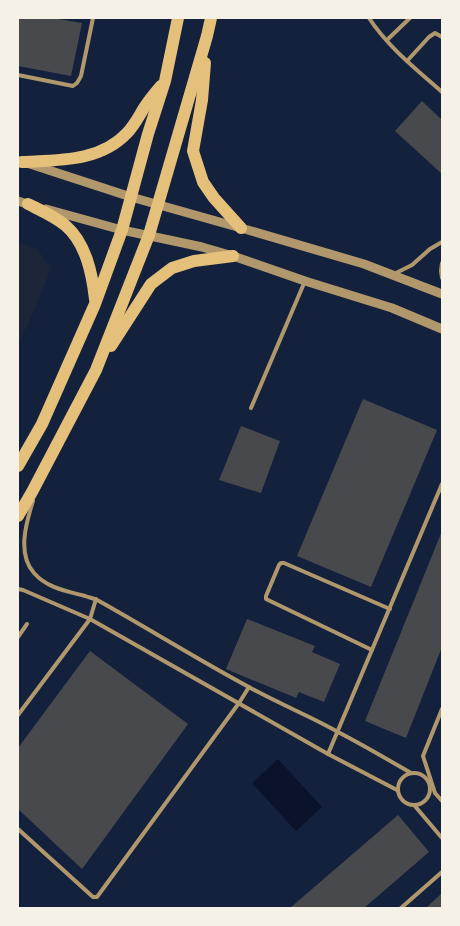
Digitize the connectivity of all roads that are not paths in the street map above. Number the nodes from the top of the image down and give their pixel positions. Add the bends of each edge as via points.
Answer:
1 (93, 18) edge
2 (178, 18) edge
3 (210, 18) edge
4 (369, 18) edge
5 (410, 18) edge
6 (207, 36) junction
7 (442, 37) edge
8 (387, 40) junction
9 (407, 62) junction
10 (18, 75) edge
11 (165, 81) junction
12 (442, 92) edge
13 (20, 161) edge
14 (131, 197) junction
15 (22, 203) edge
16 (158, 204) junction
17 (241, 228) junction
18 (122, 230) junction
19 (148, 235) junction
20 (442, 242) edge
21 (233, 256) junction
22 (442, 263) edge
23 (392, 275) junction
24 (442, 278) edge
25 (305, 281) junction
26 (442, 294) edge
27 (95, 304) junction
28 (442, 329) edge
29 (96, 370) junction
30 (251, 408) dead end
31 (50, 457) junction
32 (18, 466) edge
33 (442, 484) edge
34 (18, 516) edge
35 (18, 589) edge
36 (96, 599) junction
37 (390, 609) junction
38 (90, 619) junction
39 (27, 624) dead end
40 (18, 637) edge
41 (372, 650) junction
42 (249, 688) junction
43 (240, 703) junction
44 (442, 709) edge
45 (18, 715) edge
46 (338, 731) junction
47 (328, 754) junction
48 (411, 773) junction
49 (430, 787) junction
50 (397, 790) junction
51 (436, 793) junction
52 (442, 801) edge
53 (414, 805) junction
54 (18, 829) edge
55 (442, 838) edge
56 (442, 872) edge
57 (401, 908) edge

1 - 10 lane via 77,83 73,86
2 - 11 main road
3 - 6 main road
4 - 8 lane
5 - 8 lane
6 - 16 main road
6 - 17 main road via 202,100 193,151 203,182
7 - 9 lane via 435,33 429,37
8 - 9 lane
9 - 12 lane
11 - 13 main road via 129,132 110,147 81,158
11 - 14 main road
13 - 14 street
14 - 16 street
14 - 18 main road
15 - 18 street
15 - 27 main road via 65,226 78,242 88,261
16 - 17 street
16 - 19 main road
17 - 23 street
18 - 19 street
18 - 27 main road
19 - 21 street
19 - 29 main road
20 - 23 lane via 412,265
21 - 25 street
21 - 29 main road via 194,261 172,268 152,284
22 - 24 lane
23 - 26 street
25 - 28 street via 392,308
25 - 30 lane
27 - 32 main road via 42,424
29 - 31 main road
31 - 34 main road
31 - 36 lane via 29,513 24,542 28,565 46,584
33 - 37 lane
35 - 38 lane
36 - 38 lane
36 - 42 lane
37 - 41 lane
37 - 41 lane via 284,563 279,565 266,600
38 - 43 lane
38 - 45 lane
39 - 40 lane
41 - 46 lane
42 - 43 lane
42 - 46 lane
43 - 47 lane
43 - 54 lane via 96,897
44 - 51 lane via 423,756
46 - 47 lane
46 - 48 lane
47 - 50 lane
48 - 49 lane via 424,776
48 - 50 lane via 400,780
49 - 51 lane
49 - 53 lane via 426,800
50 - 53 lane via 404,803
51 - 52 lane
53 - 55 lane
56 - 57 lane

